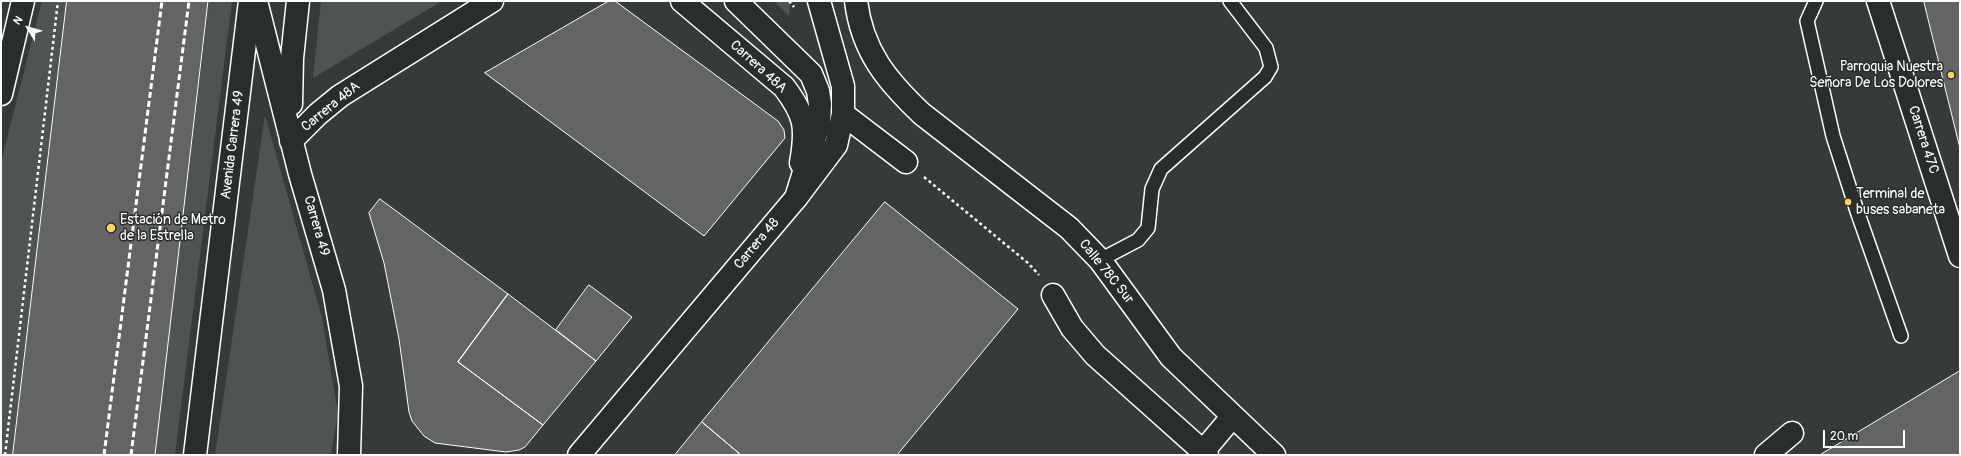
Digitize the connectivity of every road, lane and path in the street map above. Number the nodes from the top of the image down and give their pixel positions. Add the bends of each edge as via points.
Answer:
1 (23, 1) edge
2 (58, 1) edge
3 (250, 1) edge
4 (256, 1) edge
5 (298, 1) edge
6 (492, 1) edge
7 (682, 1) edge
8 (736, 1) edge
9 (819, 1) edge
10 (856, 1) edge
11 (1230, 1) edge
12 (1816, 1) edge
13 (1878, 1) edge
14 (1, 94) edge
15 (843, 114) junction
16 (292, 141) junction
17 (906, 162) joint
18 (796, 198) junction
19 (1960, 256) edge
20 (1100, 260) junction
21 (1053, 295) joint
22 (1901, 336) dead end
23 (1232, 417) junction
24 (1792, 433) dead end
25 (1204, 454) edge
26 (5, 455) edge
27 (195, 455) edge
28 (349, 455) edge
29 (580, 455) edge
30 (1274, 455) edge
31 (1766, 455) edge

1 - 14 main road
2 - 26 path
3 - 27 main road, Avenida Carrera 49
4 - 16 main road, Carrera 49
5 - 16 main road, Carrera 48A via 290,90
6 - 16 main road, Carrera 48A via 340,96
7 - 18 main road, Carrera 48A via 784,87 796,103 804,120 805,142
8 - 18 main road via 811,74 818,91 818,124
9 - 15 main road, Carrera 48 via 843,86
10 - 20 main road, Calle 78C Sur via 868,43 880,70 900,94 922,114 1069,228
11 - 20 lane via 1266,48 1271,66 1265,77 1161,169 1152,189 1148,228 1138,240
12 - 22 lane via 1807,21 1833,136
13 - 19 main road, Carrera 47C
15 - 17 main road
15 - 18 main road, Carrera 48 via 836,145
16 - 28 main road, Carrera 49 via 334,290 351,386
17 - 21 path via 1028,263
18 - 29 main road, Carrera 48
20 - 23 main road, Calle 78C Sur via 1171,357
21 - 25 main road via 1072,328 1095,355
23 - 25 main road
23 - 30 main road, Calle 78C Sur
24 - 31 main road

